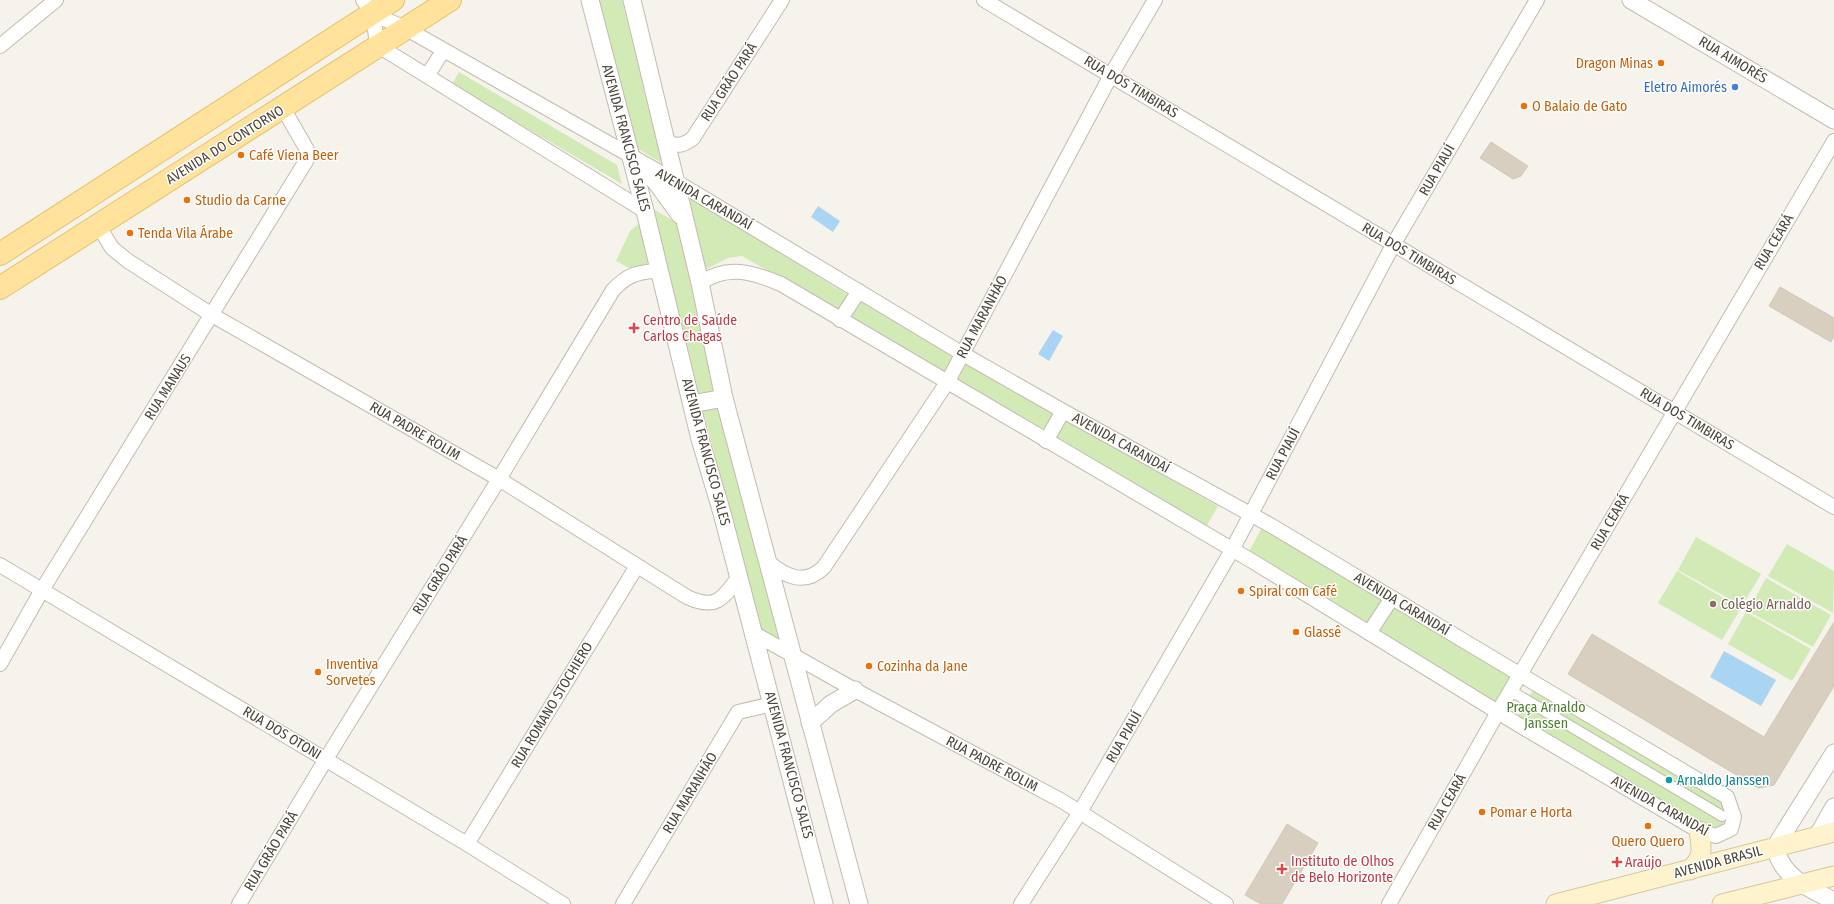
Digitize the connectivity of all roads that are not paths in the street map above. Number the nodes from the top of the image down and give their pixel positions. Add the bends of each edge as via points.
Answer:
1 (56, 0) edge
2 (393, 0) edge
3 (450, 0) edge
4 (590, 0) edge
5 (632, 0) edge
6 (782, 0) edge
7 (984, 0) edge
8 (1155, 0) edge
9 (1537, 0) edge
10 (1631, 0) edge
11 (368, 7) edge
12 (405, 28) junction
13 (377, 45) junction
14 (0, 46) edge
15 (443, 51) junction
16 (427, 76) junction
17 (1111, 76) junction
18 (283, 108) junction
19 (1834, 120) edge
20 (665, 141) junction
21 (1834, 141) edge
22 (630, 156) junction
23 (677, 182) junction
24 (646, 211) junction
25 (98, 225) junction
26 (687, 228) junction
27 (1393, 245) junction
28 (0, 254) edge
29 (659, 270) junction
30 (700, 283) junction
31 (0, 288) edge
32 (859, 291) junction
33 (212, 315) junction
34 (840, 320) junction
35 (963, 354) junction
36 (948, 381) junction
37 (724, 398) junction
38 (692, 404) junction
39 (1674, 411) junction
40 (1063, 412) junction
41 (1046, 441) junction
42 (499, 479) junction
43 (1834, 507) edge
44 (1251, 514) junction
45 (1232, 550) junction
46 (768, 562) junction
47 (0, 565) edge
48 (637, 566) junction
49 (738, 578) junction
50 (42, 590) junction
51 (1392, 598) junction
52 (753, 633) junction
53 (1369, 634) junction
54 (793, 656) junction
55 (0, 664) edge
56 (1521, 676) junction
57 (855, 690) junction
58 (1511, 691) junction
59 (773, 704) junction
60 (1498, 712) junction
61 (810, 723) junction
62 (1834, 753) edge
63 (326, 759) junction
64 (1834, 807) edge
65 (1080, 812) junction
66 (1722, 816) dead end
67 (1699, 831) junction
68 (1825, 834) edge
69 (467, 844) junction
70 (1775, 847) junction
71 (1690, 870) junction
72 (1834, 876) edge
73 (1802, 884) junction
74 (1834, 901) edge
75 (240, 904) edge
76 (563, 904) edge
77 (623, 904) edge
78 (824, 904) edge
79 (859, 904) edge
80 (1021, 904) edge
81 (1226, 904) edge
82 (1389, 904) edge
83 (1556, 904) edge
84 (1722, 904) edge

1 - 14 street
2 - 11 main road, AVENIDA DO CONTORNO
3 - 12 main road, AVENIDA DO CONTORNO
4 - 22 street, AVENIDA FRANCISCO SALES
5 - 20 street
6 - 20 street, RUA GRÃO PARÁ via 693,138 679,146
7 - 17 street, RUA DOS TIMBIRAS
8 - 17 street, RUA MARANHÃO
9 - 27 street, RUA PIAUÍ
10 - 19 street, RUA AIMORÉS
11 - 12 street, AVENIDA CARANDAÍ
11 - 13 street
11 - 28 main road, AVENIDA DO CONTORNO
12 - 13 main road, AVENIDA DO CONTORNO
12 - 15 street, AVENIDA CARANDAÍ
13 - 16 street
13 - 18 main road, AVENIDA DO CONTORNO
15 - 16 street
15 - 22 street, AVENIDA CARANDAÍ
16 - 24 street
17 - 27 street, RUA DOS TIMBIRAS
17 - 35 street, RUA MARANHÃO
18 - 25 main road, AVENIDA DO CONTORNO
18 - 33 street, RUA MANAUS via 306,148 306,162
20 - 23 street
21 - 39 street, RUA CEARÁ
22 - 23 street, AVENIDA CARANDAÍ
22 - 24 street, AVENIDA FRANCISCO SALES
22 - 26 street via 668,196
23 - 26 street
23 - 32 street, AVENIDA CARANDAÍ
24 - 29 street, AVENIDA FRANCISCO SALES
25 - 31 main road, AVENIDA DO CONTORNO
25 - 33 street, RUA PADRE ROLIM via 112,248 128,261
26 - 30 street
27 - 39 street, RUA DOS TIMBIRAS
27 - 44 street, RUA PIAUÍ
29 - 38 street, AVENIDA FRANCISCO SALES
29 - 42 street, RUA GRÃO PARÁ via 624,278 613,290
30 - 34 street, AVENIDA CARANDAÍ via 712,275 727,271 764,277 781,284
30 - 37 street
32 - 34 street
32 - 35 street, AVENIDA CARANDAÍ
33 - 42 street, RUA PADRE ROLIM
33 - 50 street, RUA MANAUS
34 - 36 street, AVENIDA CARANDAÍ
35 - 36 street, RUA MARANHÃO
35 - 40 street, AVENIDA CARANDAÍ
36 - 41 street, AVENIDA CARANDAÍ
36 - 46 street, RUA MARANHÃO via 828,560 816,574 806,578 795,577 781,573
37 - 38 street
37 - 46 street
38 - 49 street, AVENIDA FRANCISCO SALES
39 - 43 street, RUA DOS TIMBIRAS
39 - 56 street, RUA CEARÁ
40 - 41 street, AVENIDA CARANDAÍ
40 - 44 street, AVENIDA CARANDAÍ
41 - 45 street, AVENIDA CARANDAÍ
42 - 48 street, RUA PADRE ROLIM
42 - 63 street, RUA GRÃO PARÁ
44 - 45 street, RUA PIAUÍ
44 - 51 street, AVENIDA CARANDAÍ
45 - 53 street, AVENIDA CARANDAÍ
45 - 65 street, RUA PIAUÍ
46 - 54 street
47 - 50 street, RUA DOS OTONI
48 - 49 street, RUA PADRE ROLIM via 698,602 708,604 718,601
48 - 69 street, RUA ROMANO STOCHIERO
49 - 52 street, AVENIDA FRANCISCO SALES
50 - 55 street, RUA MANAUS
50 - 63 street, RUA DOS OTONI
51 - 53 street
51 - 56 street, AVENIDA CARANDAÍ
52 - 54 street, RUA PADRE ROLIM
52 - 59 street, AVENIDA FRANCISCO SALES
53 - 60 street, AVENIDA CARANDAÍ
54 - 57 street, RUA PADRE ROLIM
54 - 61 street
56 - 58 street, RUA CEARÁ
56 - 67 street, AVENIDA CARANDAÍ via 1727,797 1734,817 1731,829 1716,836
57 - 61 street via 831,704
57 - 65 street, RUA PADRE ROLIM
58 - 60 street, RUA CEARÁ
58 - 66 street
59 - 77 street, RUA MARANHÃO via 738,712
59 - 78 street, AVENIDA FRANCISCO SALES
60 - 67 street, AVENIDA CARANDAÍ
60 - 82 street, RUA CEARÁ
61 - 79 street
62 - 70 street
63 - 69 street, RUA DOS OTONI
63 - 75 street, RUA GRÃO PARÁ
64 - 68 street
65 - 80 street, RUA PIAUÍ
65 - 81 street, RUA PADRE ROLIM
67 - 71 main road via 1702,848 1699,861
68 - 70 main road, AVENIDA BRASIL
69 - 76 street, RUA DOS OTONI
70 - 71 main road, AVENIDA BRASIL
70 - 73 street via 1778,859
71 - 83 main road, AVENIDA BRASIL
72 - 73 main road
73 - 74 street
73 - 84 main road

